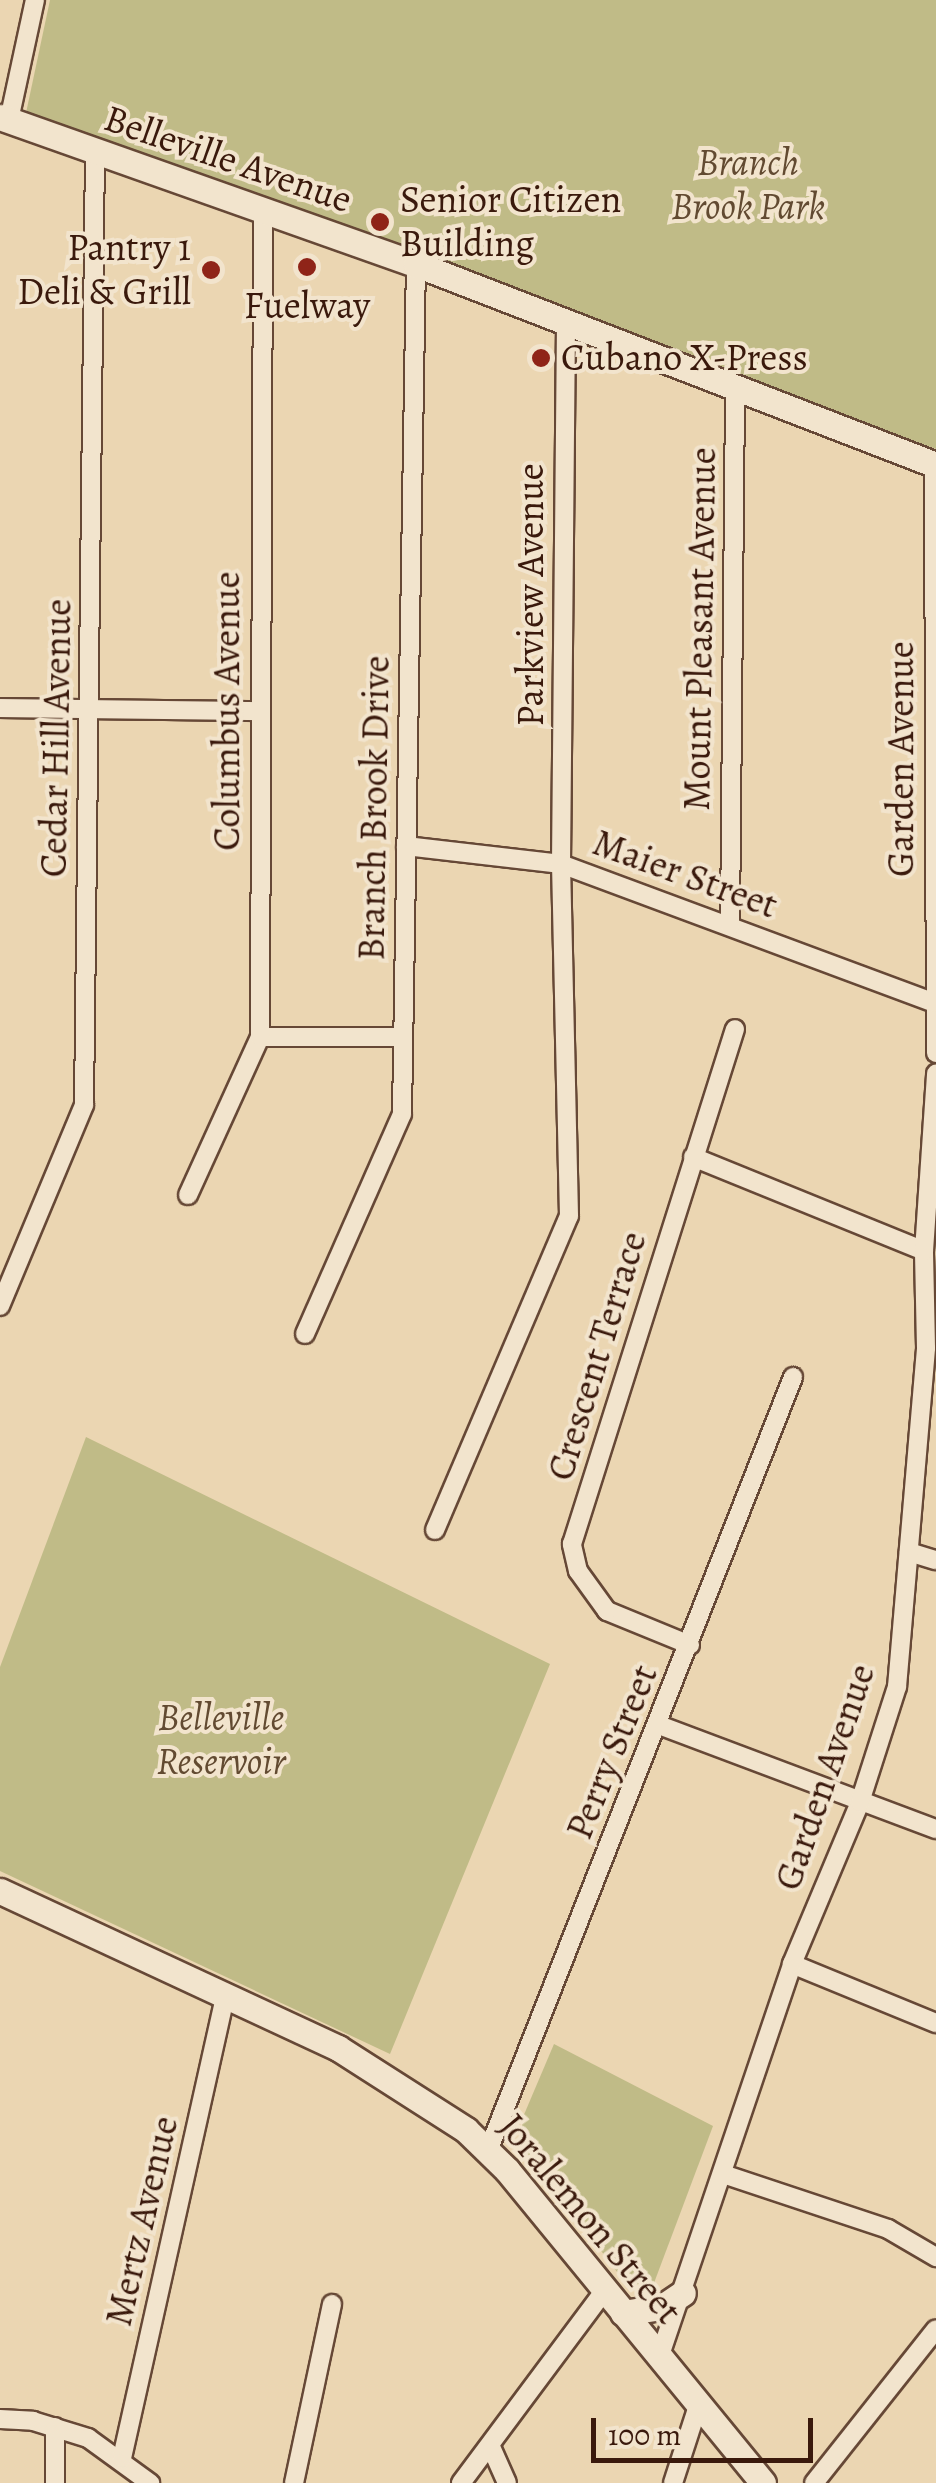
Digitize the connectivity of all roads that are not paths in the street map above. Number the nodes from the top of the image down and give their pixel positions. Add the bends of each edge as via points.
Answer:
1 (35, 0) edge
2 (4, 118) edge
3 (95, 153) junction
4 (262, 210) junction
5 (416, 264) junction
6 (566, 326) junction
7 (736, 392) junction
8 (935, 464) edge
9 (0, 708) edge
10 (90, 709) junction
11 (259, 711) junction
12 (406, 846) junction
13 (562, 864) junction
14 (730, 926) junction
15 (933, 1002) junction
16 (735, 1030) dead end
17 (403, 1037) junction
18 (260, 1038) junction
19 (936, 1053) edge
20 (936, 1073) edge
21 (693, 1157) junction
22 (188, 1195) dead end
23 (924, 1251) junction
24 (0, 1306) edge
25 (306, 1334) dead end
26 (793, 1376) dead end
27 (435, 1530) dead end
28 (909, 1552) junction
29 (936, 1560) edge
30 (690, 1645) junction
31 (659, 1725) junction
32 (860, 1802) junction
33 (936, 1830) edge
34 (0, 1891) edge
35 (792, 1964) junction
36 (225, 1997) junction
37 (936, 2023) edge
38 (488, 2150) junction
39 (726, 2175) junction
40 (936, 2258) edge
41 (605, 2290) junction
42 (682, 2292) junction
43 (332, 2304) dead end
44 (623, 2313) junction
45 (936, 2329) edge
46 (659, 2358) junction
47 (698, 2406) junction
48 (0, 2418) edge
49 (55, 2427) junction
50 (491, 2447) junction
51 (122, 2458) junction
52 (54, 2483) edge
53 (150, 2483) edge
54 (294, 2483) edge
55 (461, 2483) edge
56 (507, 2483) edge
57 (672, 2483) edge
58 (762, 2483) edge
59 (814, 2483) edge

1 - 2 street
2 - 3 street, Belleville Avenue
3 - 4 street, Belleville Avenue
3 - 10 street, Cedar Hill Avenue
4 - 5 street, Belleville Avenue
4 - 11 street, Columbus Avenue
5 - 6 street, Belleville Avenue
5 - 12 street, Branch Brook Drive
6 - 7 street, Belleville Avenue
6 - 13 street, Parkview Avenue
7 - 8 street, Belleville Avenue
7 - 14 street, Mount Pleasant Avenue
8 - 15 street, Garden Avenue
9 - 10 street
10 - 11 street
10 - 24 street, Cedar Hill Avenue via 84,1104
11 - 18 street, Columbus Avenue
12 - 13 street, Maier Street
12 - 17 street, Branch Brook Drive
13 - 14 street, Maier Street
13 - 27 street, Parkview Avenue via 569,1216
14 - 15 street, Maier Street
15 - 19 street, Garden Avenue
16 - 21 street, Crescent Terrace
17 - 18 street
17 - 25 street, Branch Brook Drive via 402,1114
18 - 22 street, Columbus Avenue
20 - 23 street, Garden Avenue
21 - 23 street
21 - 30 street, Crescent Terrace via 572,1544 578,1571 606,1610
23 - 28 street, Garden Avenue via 926,1348
26 - 30 street, Perry Street
28 - 29 street
28 - 32 street, Garden Avenue via 897,1687
30 - 31 street, Perry Street
31 - 32 street
31 - 38 street, Perry Street
32 - 33 street
32 - 35 street, Garden Avenue
34 - 36 street, Joralemon Street
35 - 37 street
35 - 39 street, Garden Avenue
36 - 38 street, Joralemon Street via 383,2074
36 - 51 street, Mertz Avenue
38 - 41 street, Joralemon Street
39 - 40 street via 888,2229
39 - 42 street, Garden Avenue
41 - 44 street, Joralemon Street
41 - 50 street
42 - 44 street via 662,2307
42 - 46 street, Garden Avenue
43 - 54 street
44 - 46 street, Joralemon Street
45 - 59 street
46 - 47 street, Joralemon Street
47 - 57 street
47 - 58 street, Joralemon Street
48 - 49 street
49 - 51 street
49 - 52 street
50 - 55 street
50 - 56 street
51 - 53 street

